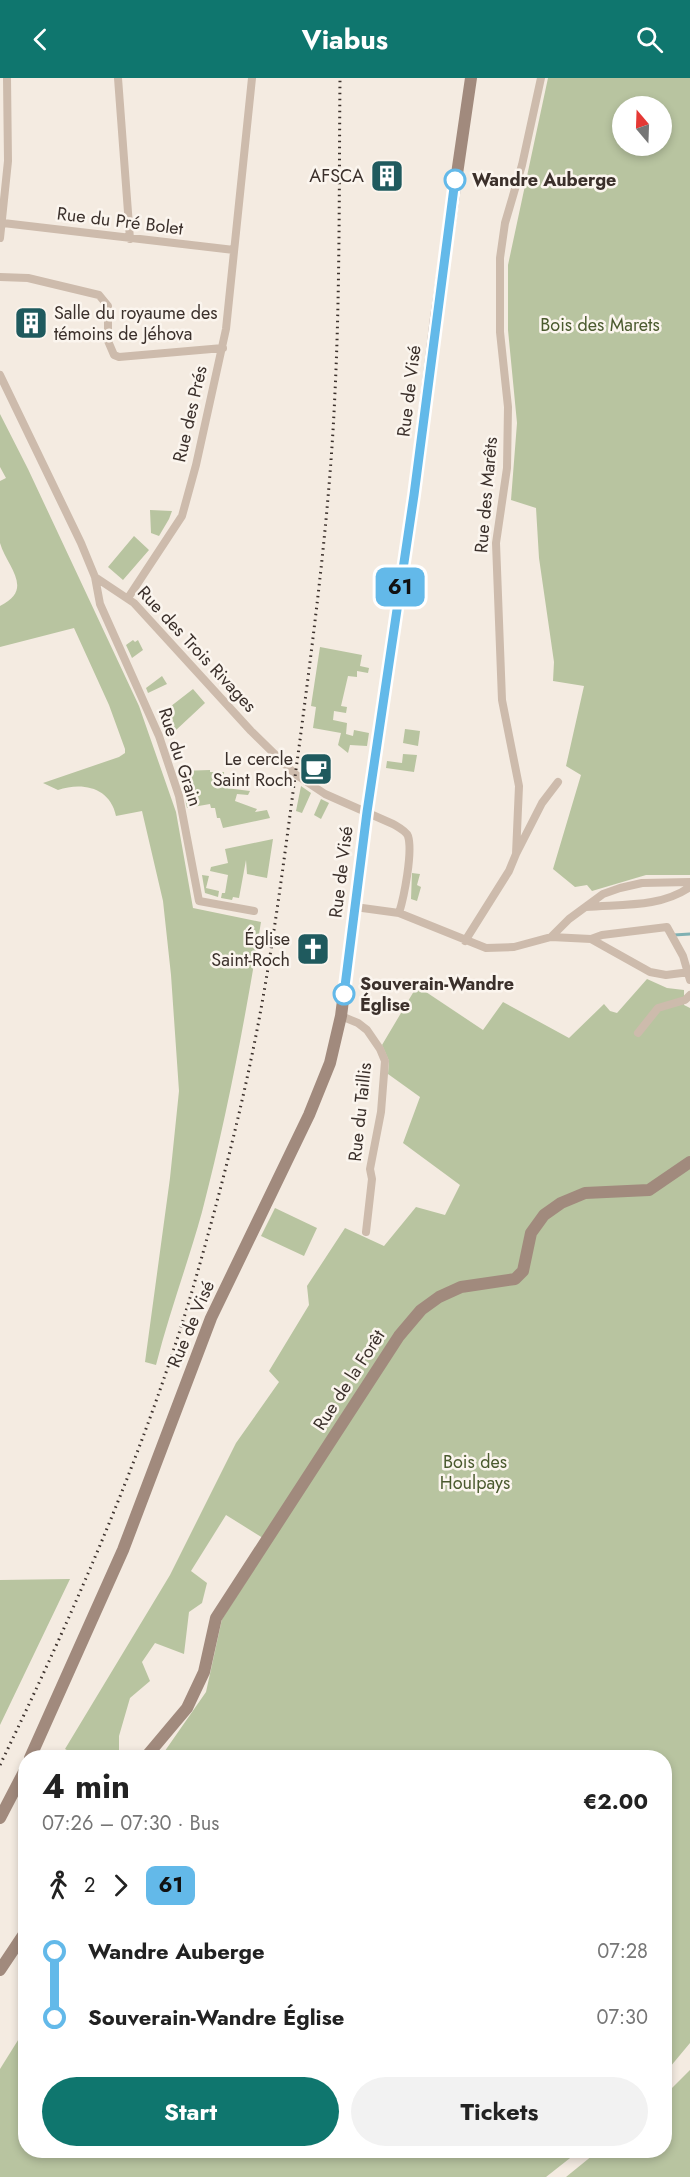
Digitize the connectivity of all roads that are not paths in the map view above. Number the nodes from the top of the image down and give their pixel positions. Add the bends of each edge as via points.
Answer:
1 (7, 78) edge
2 (118, 78) edge
3 (252, 78) edge
4 (471, 78) edge
5 (541, 78) edge
6 (3, 223) junction
7 (0, 238) edge
8 (130, 239) junction
9 (234, 250) junction
10 (0, 277) edge
11 (223, 348) junction
12 (0, 375) edge
13 (95, 577) junction
14 (128, 598) junction
15 (558, 782) dead end
16 (367, 812) junction
17 (516, 854) junction
18 (690, 882) edge
19 (690, 887) edge
20 (355, 907) junction
21 (585, 908) junction
22 (254, 911) dead end
23 (399, 913) junction
24 (551, 937) junction
25 (591, 939) junction
26 (465, 941) junction
27 (689, 975) edge
28 (690, 995) edge
29 (341, 1016) junction
30 (638, 1033) dead end
31 (690, 1162) edge
32 (366, 1232) dead end
33 (34, 1750) edge
34 (152, 1750) edge
35 (18, 1783) edge
36 (0, 1818) edge
37 (18, 1943) edge
38 (0, 1970) edge

1 - 6 street via 8,161
2 - 8 street
3 - 9 street, Rue des Prés
4 - 16 street, Rue de Visé
5 - 17 street, Rue des Marêts via 500,258 500,332 508,407 507,468 496,555 502,700 519,786
6 - 7 street
6 - 8 street, Rue du Pré Bolet
8 - 9 street, Rue du Pré Bolet
9 - 11 street, Rue des Prés
10 - 11 street via 28,278 99,295 108,306 108,341 119,357
11 - 14 street, Rue des Prés via 182,516
12 - 13 street
13 - 14 street, Rue des Trois Rivages
13 - 22 street, Rue du Grain via 100,604 159,736 179,796 199,901
14 - 16 street, Rue des Trois Rivages via 295,774 325,794
15 - 17 street via 542,803
16 - 20 street, Rue de Visé
16 - 23 street, Rue des Trois Rivages via 397,826 408,836 404,897
17 - 26 street, Rue des Marêts
18 - 21 street via 642,883 620,888 603,894
19 - 21 street via 652,902
20 - 23 street
20 - 29 street, Rue de Visé
21 - 24 street
23 - 26 street
24 - 25 street
24 - 26 street via 497,948
25 - 27 street via 650,972
25 - 27 street via 667,927
28 - 30 street via 658,1008
29 - 32 street, Rue du Taillis via 367,1030 385,1061
29 - 33 street, Rue de Visé via 330,1063 309,1115 211,1318 123,1550
31 - 34 street, Rue de la Forêt via 649,1190 585,1193 561,1203 544,1215 531,1233 523,1271 515,1279 461,1287 421,1310 399,1336 216,1618 204,1672 187,1708
35 - 36 street
37 - 38 street

